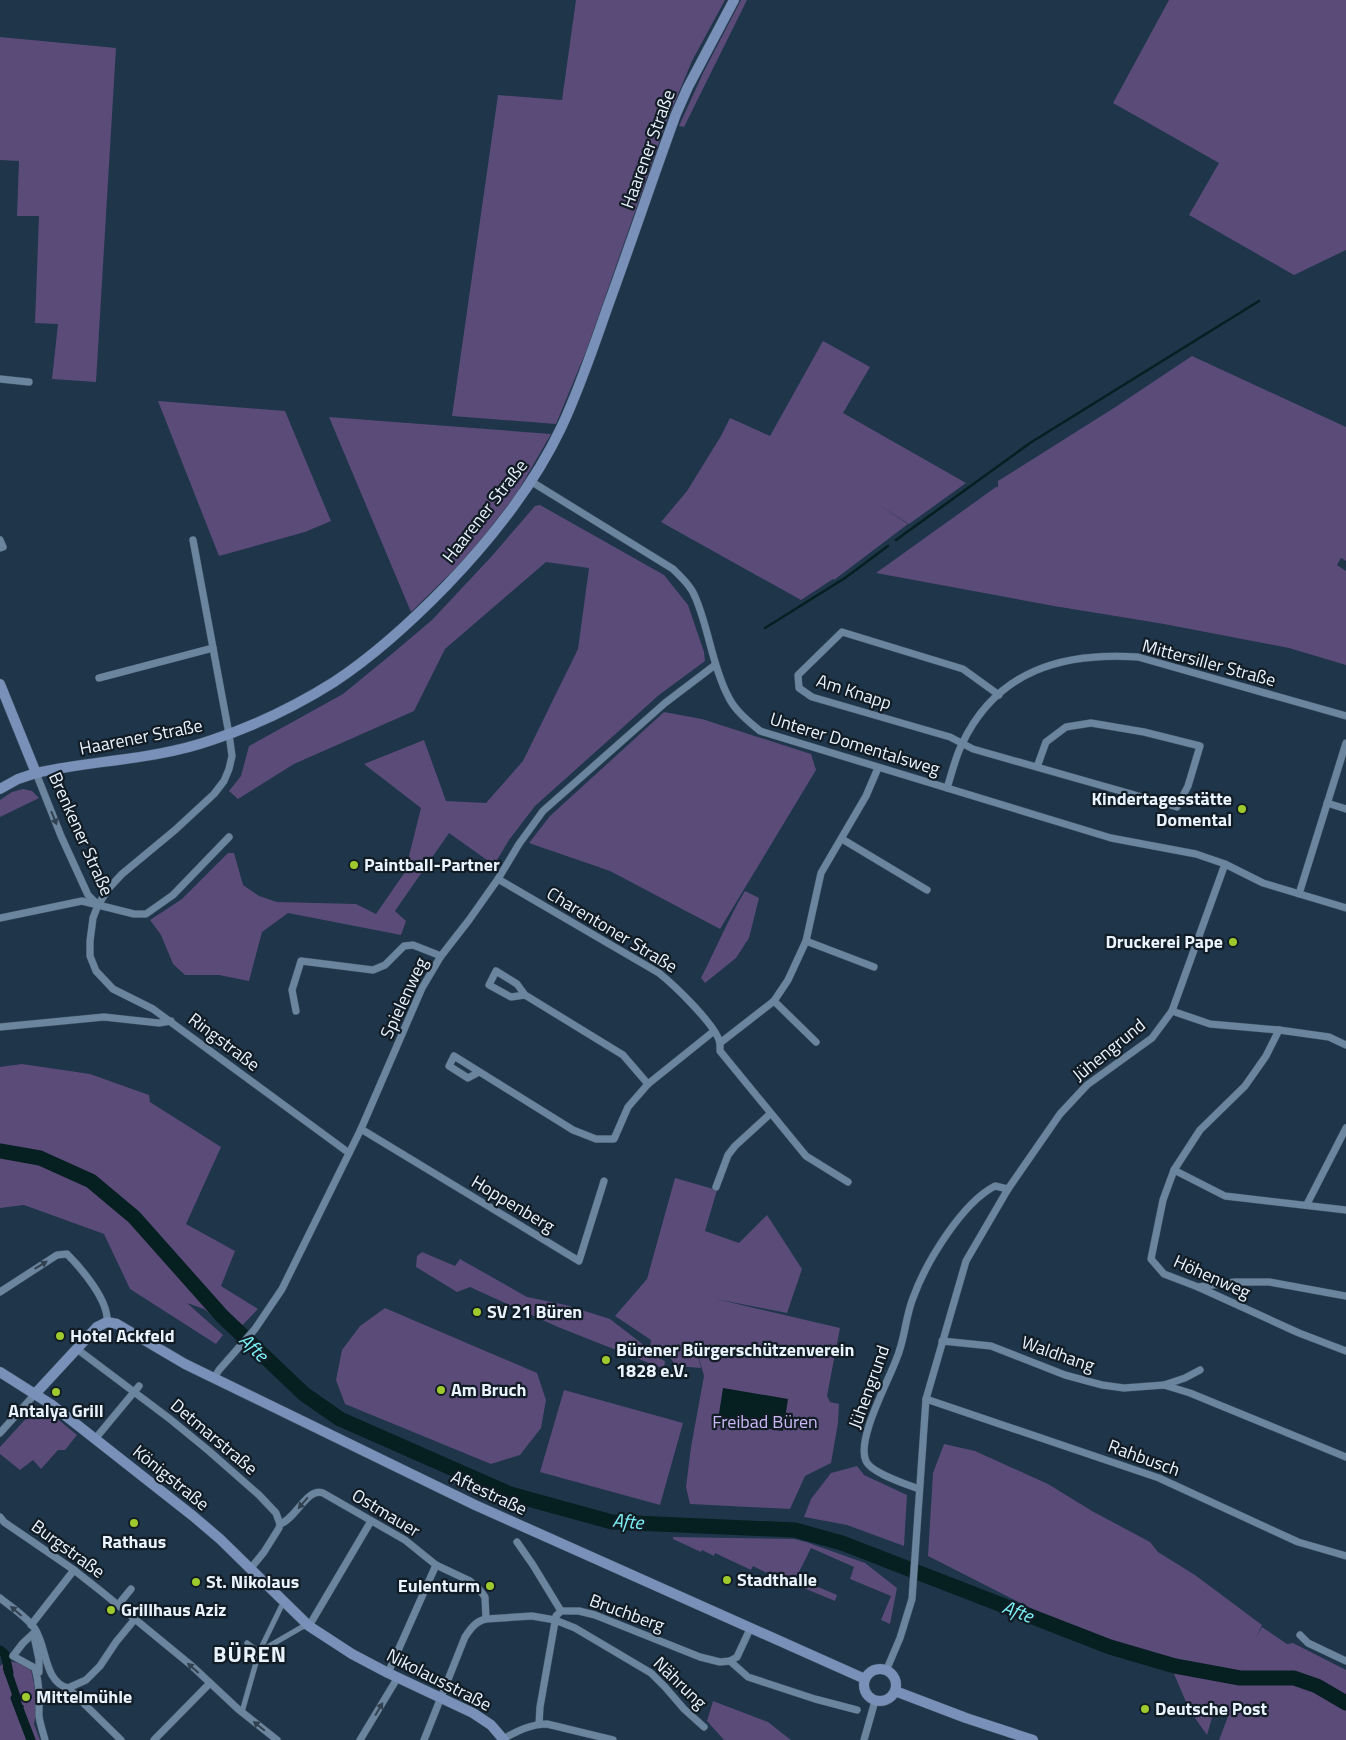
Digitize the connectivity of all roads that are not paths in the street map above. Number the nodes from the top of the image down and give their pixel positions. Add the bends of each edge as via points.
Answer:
1 (734, 0) edge
2 (0, 380) edge
3 (30, 382) dead end
4 (532, 482) junction
5 (0, 540) edge
6 (193, 540) dead end
7 (0, 548) edge
8 (213, 648) junction
9 (715, 665) junction
10 (99, 678) dead end
11 (0, 684) edge
12 (999, 695) junction
13 (1346, 716) edge
14 (229, 734) junction
15 (1346, 743) edge
16 (962, 744) junction
17 (1037, 767) junction
18 (878, 768) junction
19 (36, 773) junction
20 (948, 788) junction
21 (0, 789) edge
22 (1327, 803) junction
23 (1346, 808) edge
24 (230, 837) dead end
25 (842, 838) junction
26 (1225, 864) junction
27 (498, 879) junction
28 (927, 890) dead end
29 (1299, 894) junction
30 (98, 905) junction
31 (1346, 908) edge
32 (0, 918) edge
33 (806, 941) junction
34 (441, 956) junction
35 (874, 967) dead end
36 (525, 995) junction
37 (774, 1000) junction
38 (296, 1011) dead end
39 (1172, 1011) junction
40 (171, 1021) junction
41 (0, 1027) edge
42 (1279, 1030) junction
43 (714, 1031) junction
44 (816, 1042) dead end
45 (720, 1043) junction
46 (1346, 1045) edge
47 (479, 1072) dead end
48 (648, 1084) junction
49 (770, 1114) junction
50 (1346, 1128) edge
51 (361, 1129) junction
52 (349, 1153) junction
53 (1174, 1170) junction
54 (604, 1182) dead end
55 (848, 1182) dead end
56 (716, 1187) dead end
57 (1008, 1189) junction
58 (1306, 1204) junction
59 (1346, 1210) edge
60 (1198, 1287) junction
61 (0, 1292) edge
62 (1346, 1296) edge
63 (107, 1322) junction
64 (942, 1341) junction
65 (77, 1349) junction
66 (1346, 1352) edge
67 (1200, 1370) dead end
68 (0, 1372) edge
69 (214, 1378) junction
70 (1164, 1385) junction
71 (136, 1388) junction
72 (36, 1394) junction
73 (926, 1399) junction
74 (0, 1433) edge
75 (95, 1439) junction
76 (1346, 1457) edge
77 (919, 1489) junction
78 (371, 1521) junction
79 (1, 1522) edge
80 (280, 1524) junction
81 (517, 1542) dead end
82 (1346, 1556) edge
83 (436, 1565) junction
84 (251, 1568) junction
85 (74, 1570) junction
86 (131, 1589) dead end
87 (0, 1598) edge
88 (285, 1604) junction
89 (118, 1605) junction
90 (561, 1611) junction
91 (135, 1619) junction
92 (486, 1619) junction
93 (555, 1620) junction
94 (309, 1626) junction
95 (750, 1629) junction
96 (33, 1630) junction
97 (1300, 1634) dead end
98 (247, 1643) dead end
99 (259, 1652) junction
100 (730, 1661) junction
101 (1346, 1661) edge
102 (886, 1671) junction
103 (388, 1673) junction
104 (398, 1677) junction
105 (865, 1679) junction
106 (38, 1680) junction
107 (210, 1683) junction
108 (68, 1688) junction
109 (895, 1691) junction
110 (441, 1697) junction
111 (875, 1701) junction
112 (857, 1710) dead end
113 (242, 1712) junction
114 (539, 1724) junction
115 (704, 1727) dead end
116 (45, 1740) edge
117 (121, 1740) edge
118 (154, 1740) edge
119 (277, 1740) edge
120 (360, 1740) edge
121 (424, 1740) edge
122 (503, 1740) edge
123 (612, 1740) edge
124 (864, 1740) edge
125 (1033, 1740) edge

1 - 4 main road, Haarener Straße via 676,114 580,385
2 - 3 street
4 - 9 street, Unterer Domentalsweg via 673,569 686,582 696,598
4 - 14 main road, Haarener Straße via 478,552 422,611 383,645 333,682 284,710
5 - 7 street via 3,547
6 - 8 street
8 - 10 street
8 - 14 street
9 - 18 street, Unterer Domentalsweg via 727,695 741,716 760,731
9 - 27 street, Spielenweg via 665,703 543,811
11 - 19 main road, Brenkener Straße
12 - 13 street, Mittersiller Straße via 1041,667 1064,660 1112,655 1138,657
12 - 16 street, Mittersiller Straße
12 - 16 street, Am Knapp via 963,669 842,632 798,676 799,688 812,697
14 - 19 main road, Haarener Straße via 172,751
14 - 30 street via 232,756 224,781 175,830 122,874
15 - 22 street
16 - 17 street
16 - 20 street, Mittersiller Straße
17 - 17 street via 1178,807 1200,746 1092,723 1066,727 1046,742
18 - 20 street, Unterer Domentalsweg
18 - 25 street
19 - 21 main road, Haarener Straße
19 -> 30 street, Brenkener Straße via 88,895
20 - 26 street, Unterer Domentalsweg via 1111,838 1196,854
22 - 23 street
22 - 29 street
24 - 30 street via 173,895 146,914
25 - 28 street
25 - 33 street via 822,873
26 - 29 street, Unterer Domentalsweg via 1263,883
26 - 39 street, Jühengrund
27 - 34 street, Spielenweg
27 - 43 street, Charentoner Straße via 660,973 676,986
29 - 31 street, Unterer Domentalsweg
30 - 32 street via 82,901
30 - 40 street, Brenkener Straße via 90,941 90,956 96,971 113,989 153,1008
33 - 35 street
33 - 37 street via 788,980
34 - 38 street via 413,944 404,946 386,965 373,970 301,961 292,990
34 - 51 street, Spielenweg via 421,992
36 - 36 street via 517,984 496,971 489,985 511,997
36 - 48 street via 623,1055
37 - 44 street
37 - 45 street
39 - 42 street via 1210,1024
39 - 57 street, Jühengrund via 1152,1038 1087,1085 1060,1114
40 - 41 street, Ringstraße via 159,1023 104,1017
40 - 52 street, Ringstraße
42 - 46 street via 1330,1037
42 - 53 street, Höhenweg via 1245,1086 1200,1130
43 - 45 street, Charentoner Straße
43 - 48 street
45 - 49 street, Charentoner Straße via 720,1051
47 - 48 street via 573,1130 596,1139 614,1139 628,1107
49 - 55 street, Charentoner Straße via 806,1156
49 - 56 street via 728,1155
50 - 58 street
51 - 52 street, Spielenweg
51 - 54 street, Hoppenberg via 579,1261
52 - 69 street, Spielenweg via 282,1289 255,1329
53 - 58 street via 1225,1196
53 - 60 street, Höhenweg via 1163,1200 1151,1258 1164,1274
57 - 64 street, Jühengrund via 966,1261
57 - 77 street, Jühengrund via 995,1186 984,1191 947,1235 928,1266 912,1298 897,1358 874,1409 864,1446 866,1461 876,1471
58 - 59 street
60 - 62 street via 1269,1282
60 - 66 street, Höhenweg
61 -> 63 street via 58,1255 67,1254 78,1264 104,1304
63 - 65 main road via 96,1327
63 - 69 main road, Aftestraße via 117,1324
64 - 70 street, Waldhang via 991,1346 1065,1375 1102,1385 1124,1388
64 - 73 street, Jühengrund
65 - 71 street, Detmarstraße
65 - 72 main road
67 - 70 street, Waldhang
68 - 72 main road, Königstraße
69 - 95 main road, Aftestraße via 475,1505
70 - 76 street, Waldhang
71 - 75 street
71 - 80 street, Detmarstraße via 259,1495 276,1513
72 - 74 street
72 - 75 main road, Königstraße
73 - 77 street, Jühengrund
73 - 82 street, Rahbusch via 1160,1478 1298,1542
75 - 84 main road, Königstraße via 193,1516
77 - 102 street, Jühengrund via 912,1599
78 -> 80 street, Ostmauer via 319,1491 311,1494 289,1520
78 - 83 street, Ostmauer via 405,1540
78 - 94 street
79 - 85 street, Burgstraße
80 - 84 street via 268,1547
81 - 90 street
83 - 92 street, Ostmauer via 480,1589 486,1601
83 - 103 street
84 - 88 main road, Königstraße
85 - 89 street, Burgstraße
85 - 96 street
86 - 89 street
96 -> 87 street
88 - 94 main road, Königstraße
88 - 99 street
89 - 91 street, Burgstraße
90 - 93 street, Bruchberg
90 - 100 street, Bruchberg via 595,1615 700,1657
107 -> 91 street, Burgstraße
91 - 108 street via 100,1666 86,1680
92 - 93 street via 532,1616
92 - 110 street via 477,1622 465,1637
93 - 114 street
93 - 115 street, Nährung via 644,1668
94 - 99 street
94 - 103 main road, Nikolausstraße
95 - 100 street via 737,1657
95 - 105 main road, Aftestraße
96 - 106 street via 39,1660
96 - 106 street via 13,1656 35,1668
96 - 108 street via 55,1681
97 - 101 street via 1308,1642
98 - 99 street
99 - 113 street
100 - 112 street via 748,1677
102 - 105 main road via 876,1670
102 - 109 main road via 894,1677
103 - 104 main road, Nikolausstraße
104 - 110 main road, Nikolausstraße
120 -> 104 street
105 - 111 main road via 865,1692
106 - 116 street via 39,1718
107 - 113 street, Burgstraße
107 - 118 street
108 - 117 street
109 - 111 main road via 885,1701
109 - 125 main road
110 - 121 street
110 - 122 main road, Nikolausstraße via 483,1719
111 - 124 street
119 -> 113 street, Burgstraße
114 - 122 street, Nikolausstraße
114 - 123 street, Nikolausstraße via 553,1724

